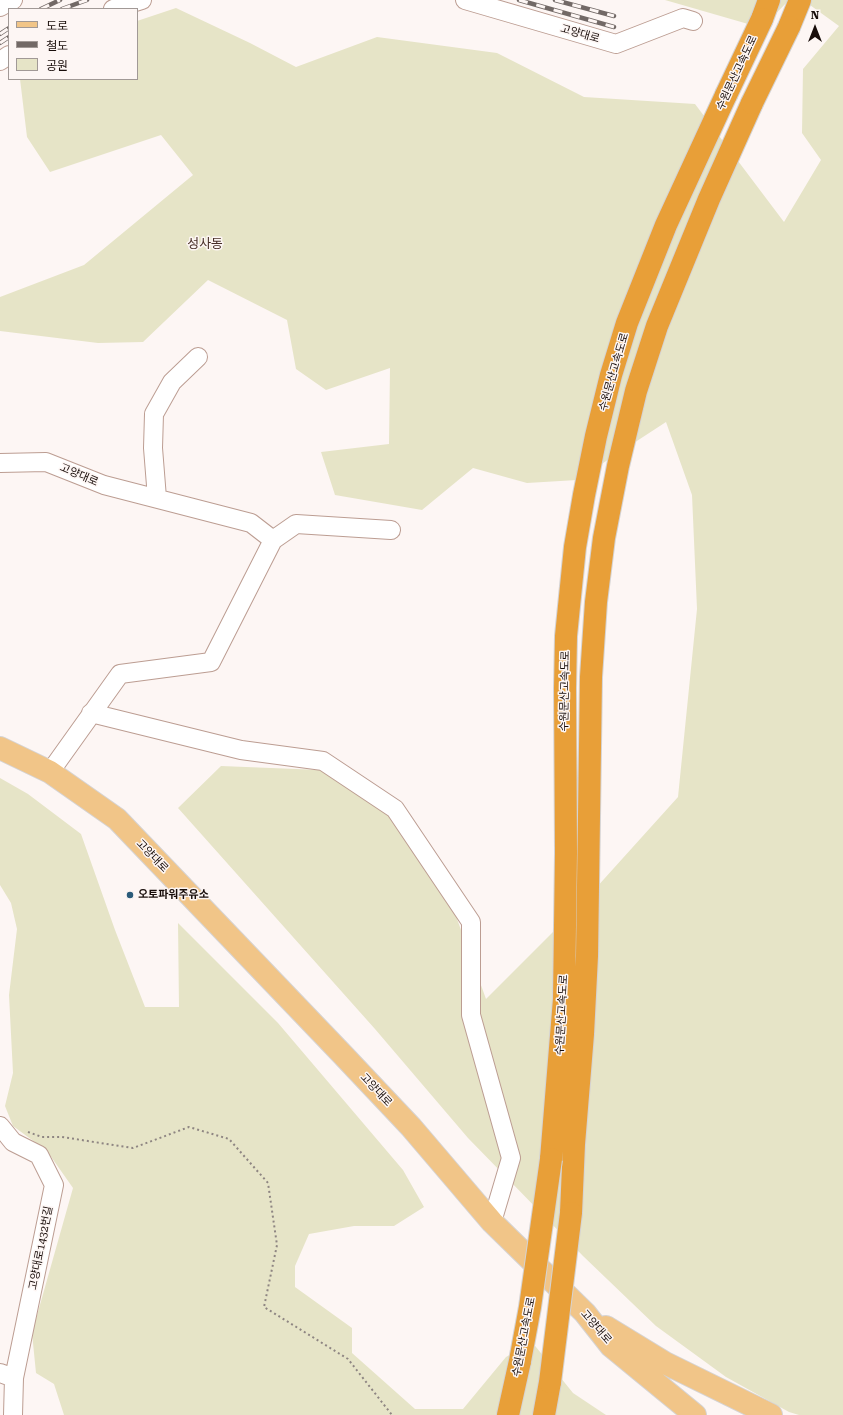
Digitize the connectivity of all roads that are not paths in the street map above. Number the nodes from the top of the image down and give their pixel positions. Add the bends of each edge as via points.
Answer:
1 (13, 0) edge
2 (142, 0) edge
3 (465, 0) edge
4 (800, 0) edge
5 (0, 7) edge
6 (117, 8) edge
7 (766, 10) edge
8 (693, 21) dead end
9 (198, 357) dead end
10 (0, 463) edge
11 (157, 498) junction
12 (391, 530) dead end
13 (273, 540) junction
14 (91, 713) junction
15 (0, 748) edge
16 (50, 772) junction
17 (0, 1126) edge
18 (492, 1222) junction
19 (585, 1313) junction
20 (611, 1346) junction
21 (7, 1376) edge
22 (13, 1415) edge
23 (508, 1415) edge
24 (544, 1415) edge
25 (675, 1415) edge
26 (695, 1415) edge
27 (771, 1415) edge

1 - 5 street
2 - 6 street
3 - 8 street, 고양대로 via 616,44 683,18
4 - 24 highway, 수원문산고속도로, bridge via 708,199 657,326 636,391 604,538 596,602 591,677 587,956 571,1213
7 - 23 highway, 수원문산고속도로, bridge via 666,225 627,323 611,375 584,495 575,547 566,636 564,999 551,1159 530,1307
9 - 11 street via 172,382 154,414 153,448
10 - 11 street, 고양대로 via 46,462 104,485
11 - 13 street, 고양대로 via 251,523
12 - 13 street via 296,524
13 - 14 street via 211,662 120,674
14 - 16 street
14 - 18 street via 241,750 323,761 395,809 472,922 472,1015 511,1158
15 - 16 main road, 고양대로
16 - 18 main road, 고양대로 via 117,819 411,1127
17 - 21 street, 고양대로1432번길 via 13,1142 39,1155 54,1185
18 - 19 main road, 고양대로
19 - 20 main road, 고양대로
19 - 27 main road via 665,1363
20 - 25 main road
20 - 26 main road, 고양대로
21 - 22 street, 고양대로1432번길

